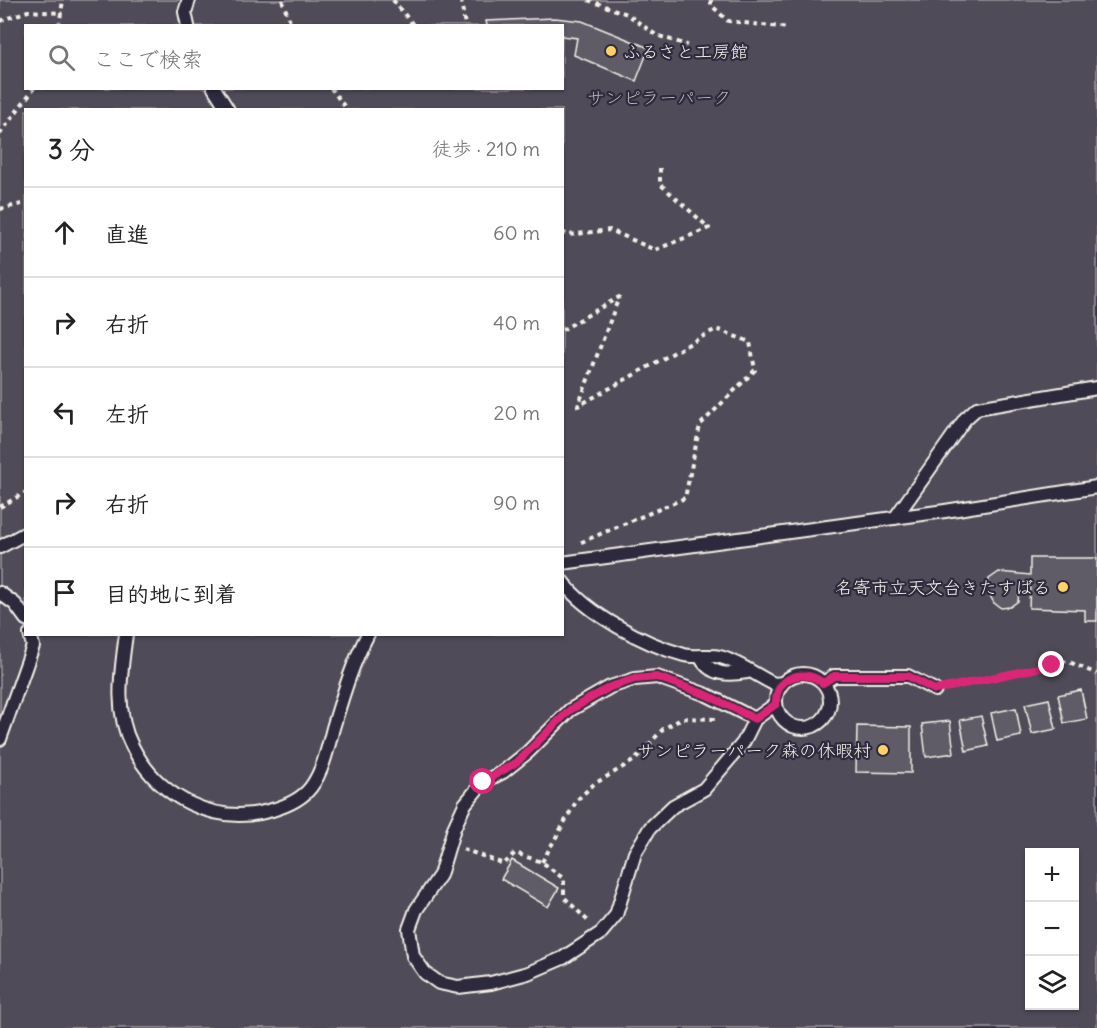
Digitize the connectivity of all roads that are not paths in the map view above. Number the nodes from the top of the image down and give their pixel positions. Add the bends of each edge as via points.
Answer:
1 (189, 0) edge
2 (188, 24) edge
3 (215, 90) edge
4 (227, 108) edge
5 (1097, 388) edge
6 (1097, 487) edge
7 (895, 518) junction
8 (24, 534) edge
9 (0, 548) edge
10 (564, 563) edge
11 (564, 583) edge
12 (0, 593) edge
13 (24, 616) edge
14 (30, 636) edge
15 (126, 636) edge
16 (367, 636) edge
17 (783, 683) junction
18 (823, 683) junction
19 (935, 690) road end
20 (776, 704) junction
21 (755, 719) junction
22 (0, 739) edge

1 - 2 lane via 185,12
3 - 4 lane
5 - 7 lane via 977,408 965,419
6 - 7 lane
7 - 10 lane
8 - 9 lane
11 - 17 lane via 618,626 650,642 700,658 718,656 774,684
12 - 13 lane
14 - 22 lane via 33,646
15 - 16 lane via 120,710 131,745 147,771 174,795 203,811 235,817 288,805 310,788 325,757 354,660
17 - 18 lane via 798,675
17 - 20 lane
18 - 19 lane via 834,676 908,676
18 - 20 lane via 828,708 818,723 810,727 786,722
20 - 21 lane
21 - 21 lane via 743,742 704,789 673,806 650,828 635,853 616,915 601,933 563,958 528,973 480,984 458,987 439,983 425,973 413,956 409,929 416,910 440,876 465,804 483,782 523,757 570,710 610,687 657,677 707,695

